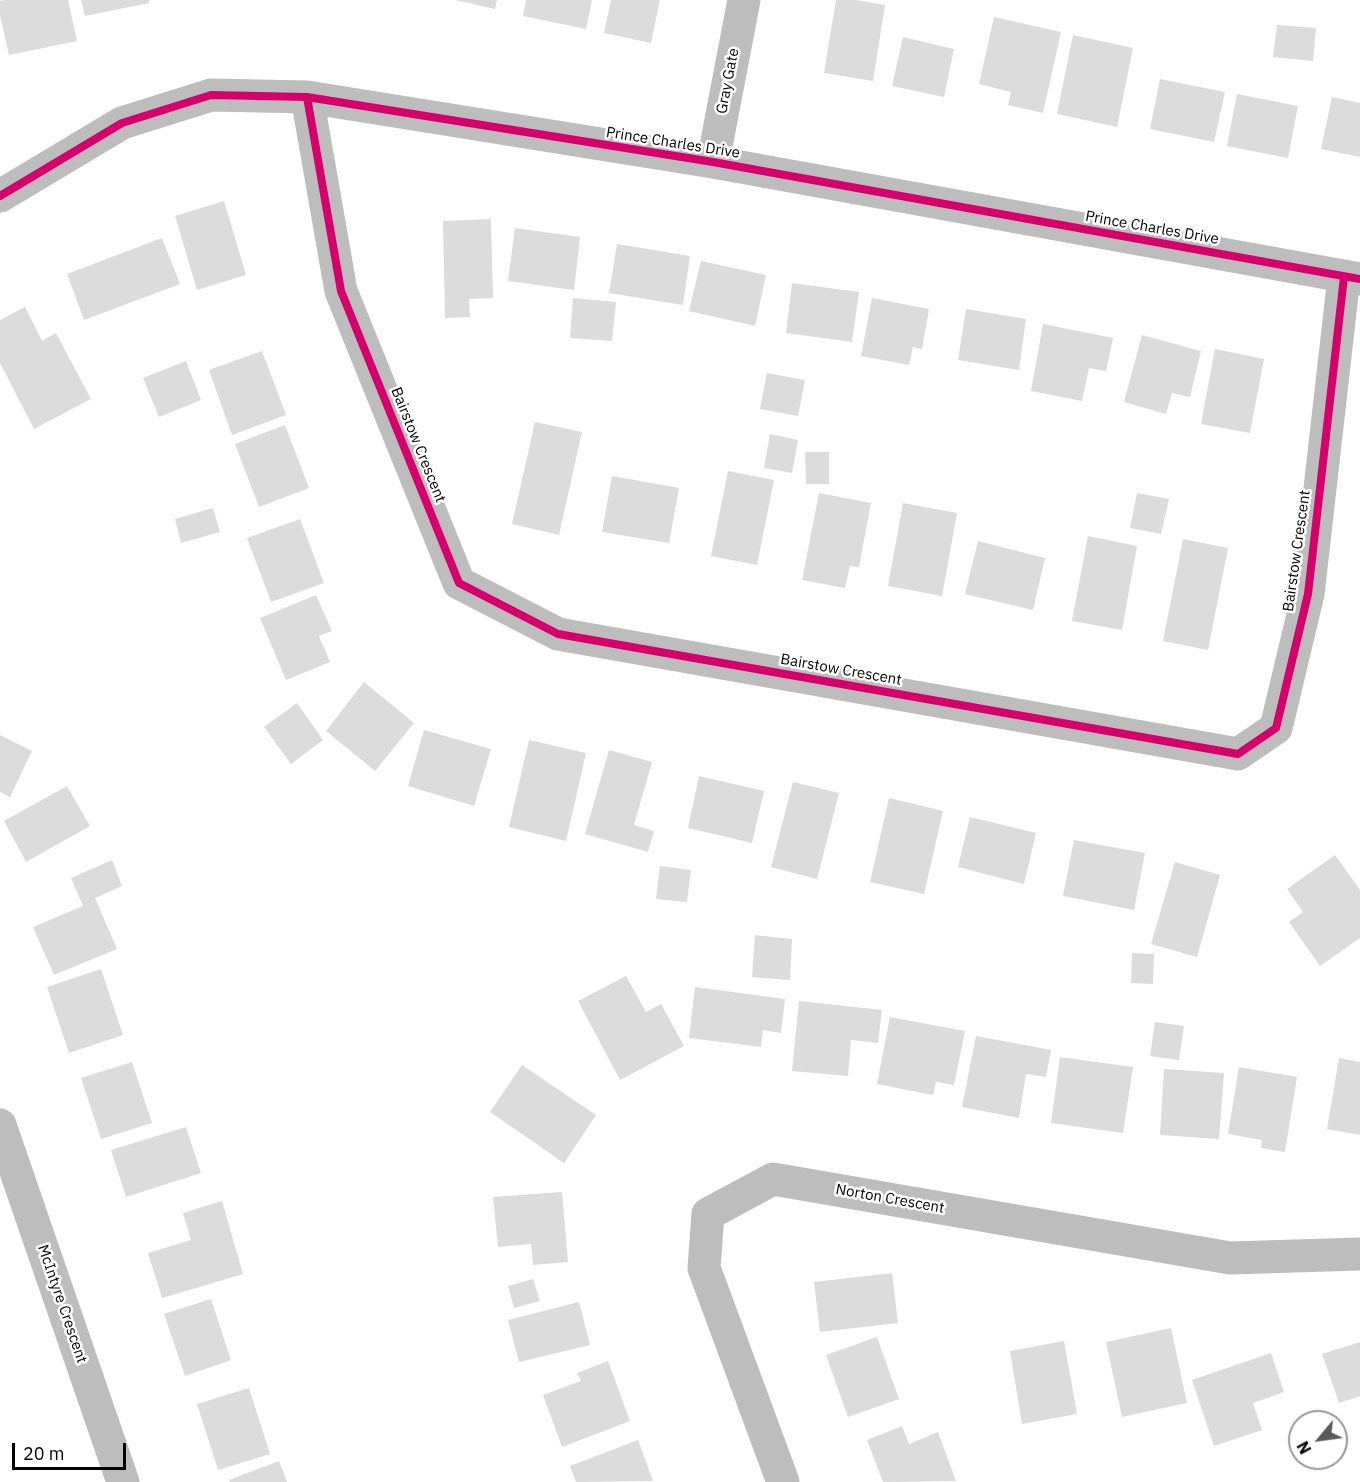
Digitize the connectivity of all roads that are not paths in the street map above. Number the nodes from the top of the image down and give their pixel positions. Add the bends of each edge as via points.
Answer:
1 (744, 0) edge
2 (307, 97) junction
3 (713, 162) junction
4 (0, 196) edge
5 (1352, 278) edge
6 (0, 1125) edge
7 (1360, 1254) edge
8 (123, 1482) edge
9 (783, 1482) edge

1 - 3 street, Gray Gate
2 - 3 street, Prince Charles Drive
2 - 4 street, Prince Charles Drive via 211,95 122,123
2 - 5 street, Bairstow Crescent via 341,291 459,583 558,634 1238,754 1276,728 1308,594
3 - 5 street, Prince Charles Drive
6 - 8 street, McIntyre Crescent
7 - 9 street, Norton Crescent via 1230,1258 773,1179 708,1214 704,1268

